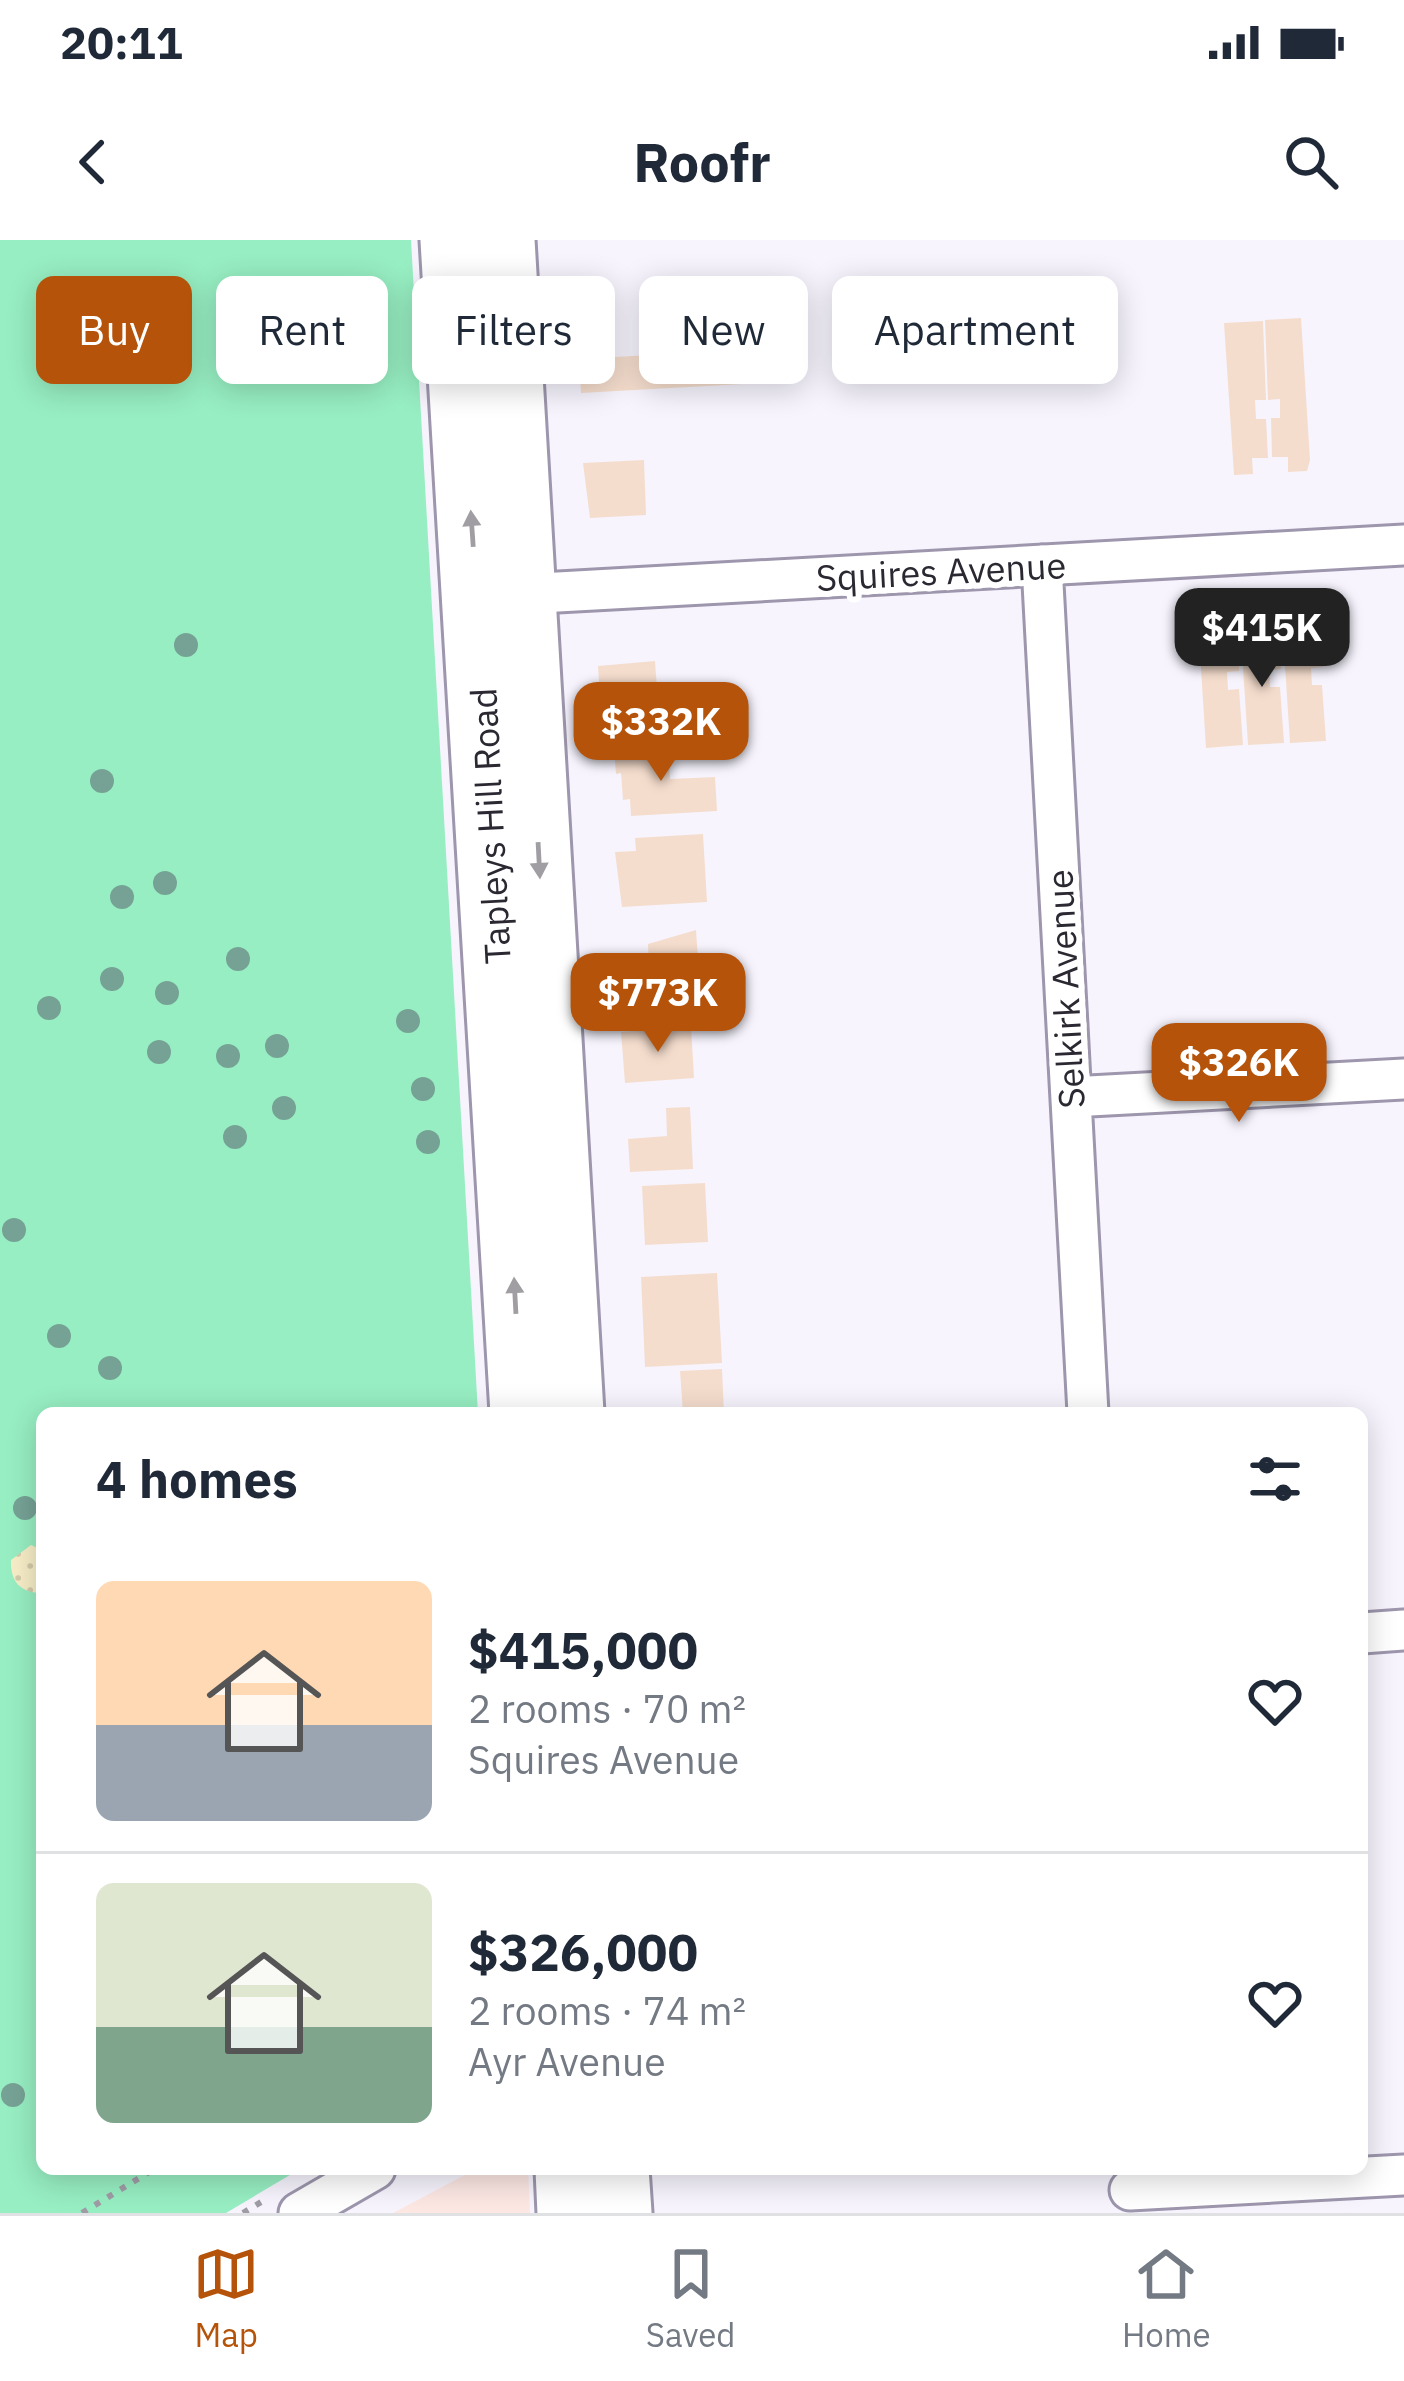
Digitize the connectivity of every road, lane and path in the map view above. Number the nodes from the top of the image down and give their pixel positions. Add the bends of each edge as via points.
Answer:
1 (452, 240) edge
2 (502, 240) edge
3 (1404, 545) edge
4 (1042, 565) junction
5 (500, 595) junction
6 (1404, 1078) edge
7 (1071, 1097) junction
8 (521, 1407) edge
9 (571, 1407) edge
10 (1088, 1407) edge
11 (1404, 1630) edge
12 (1368, 1633) edge
13 (1404, 2174) edge
14 (144, 2175) edge
15 (365, 2175) edge
16 (567, 2175) edge
17 (617, 2175) edge
18 (1130, 2191) edge
19 (82, 2213) edge
20 (299, 2213) edge
21 (569, 2213) edge
22 (620, 2213) edge

5 -> 1 main road, Tapleys Hill Road
2 - 5 main road, Tapleys Hill Road
3 - 4 street, Squires Avenue
4 - 5 street, Squires Avenue
4 - 7 street, Selkirk Avenue
8 -> 5 main road, Tapleys Hill Road
5 -> 9 main road, Tapleys Hill Road
6 - 7 street
7 - 10 street, Selkirk Avenue
11 - 12 street
13 - 18 street
14 - 19 path
15 - 20 street
16 - 21 main road
17 - 22 main road

